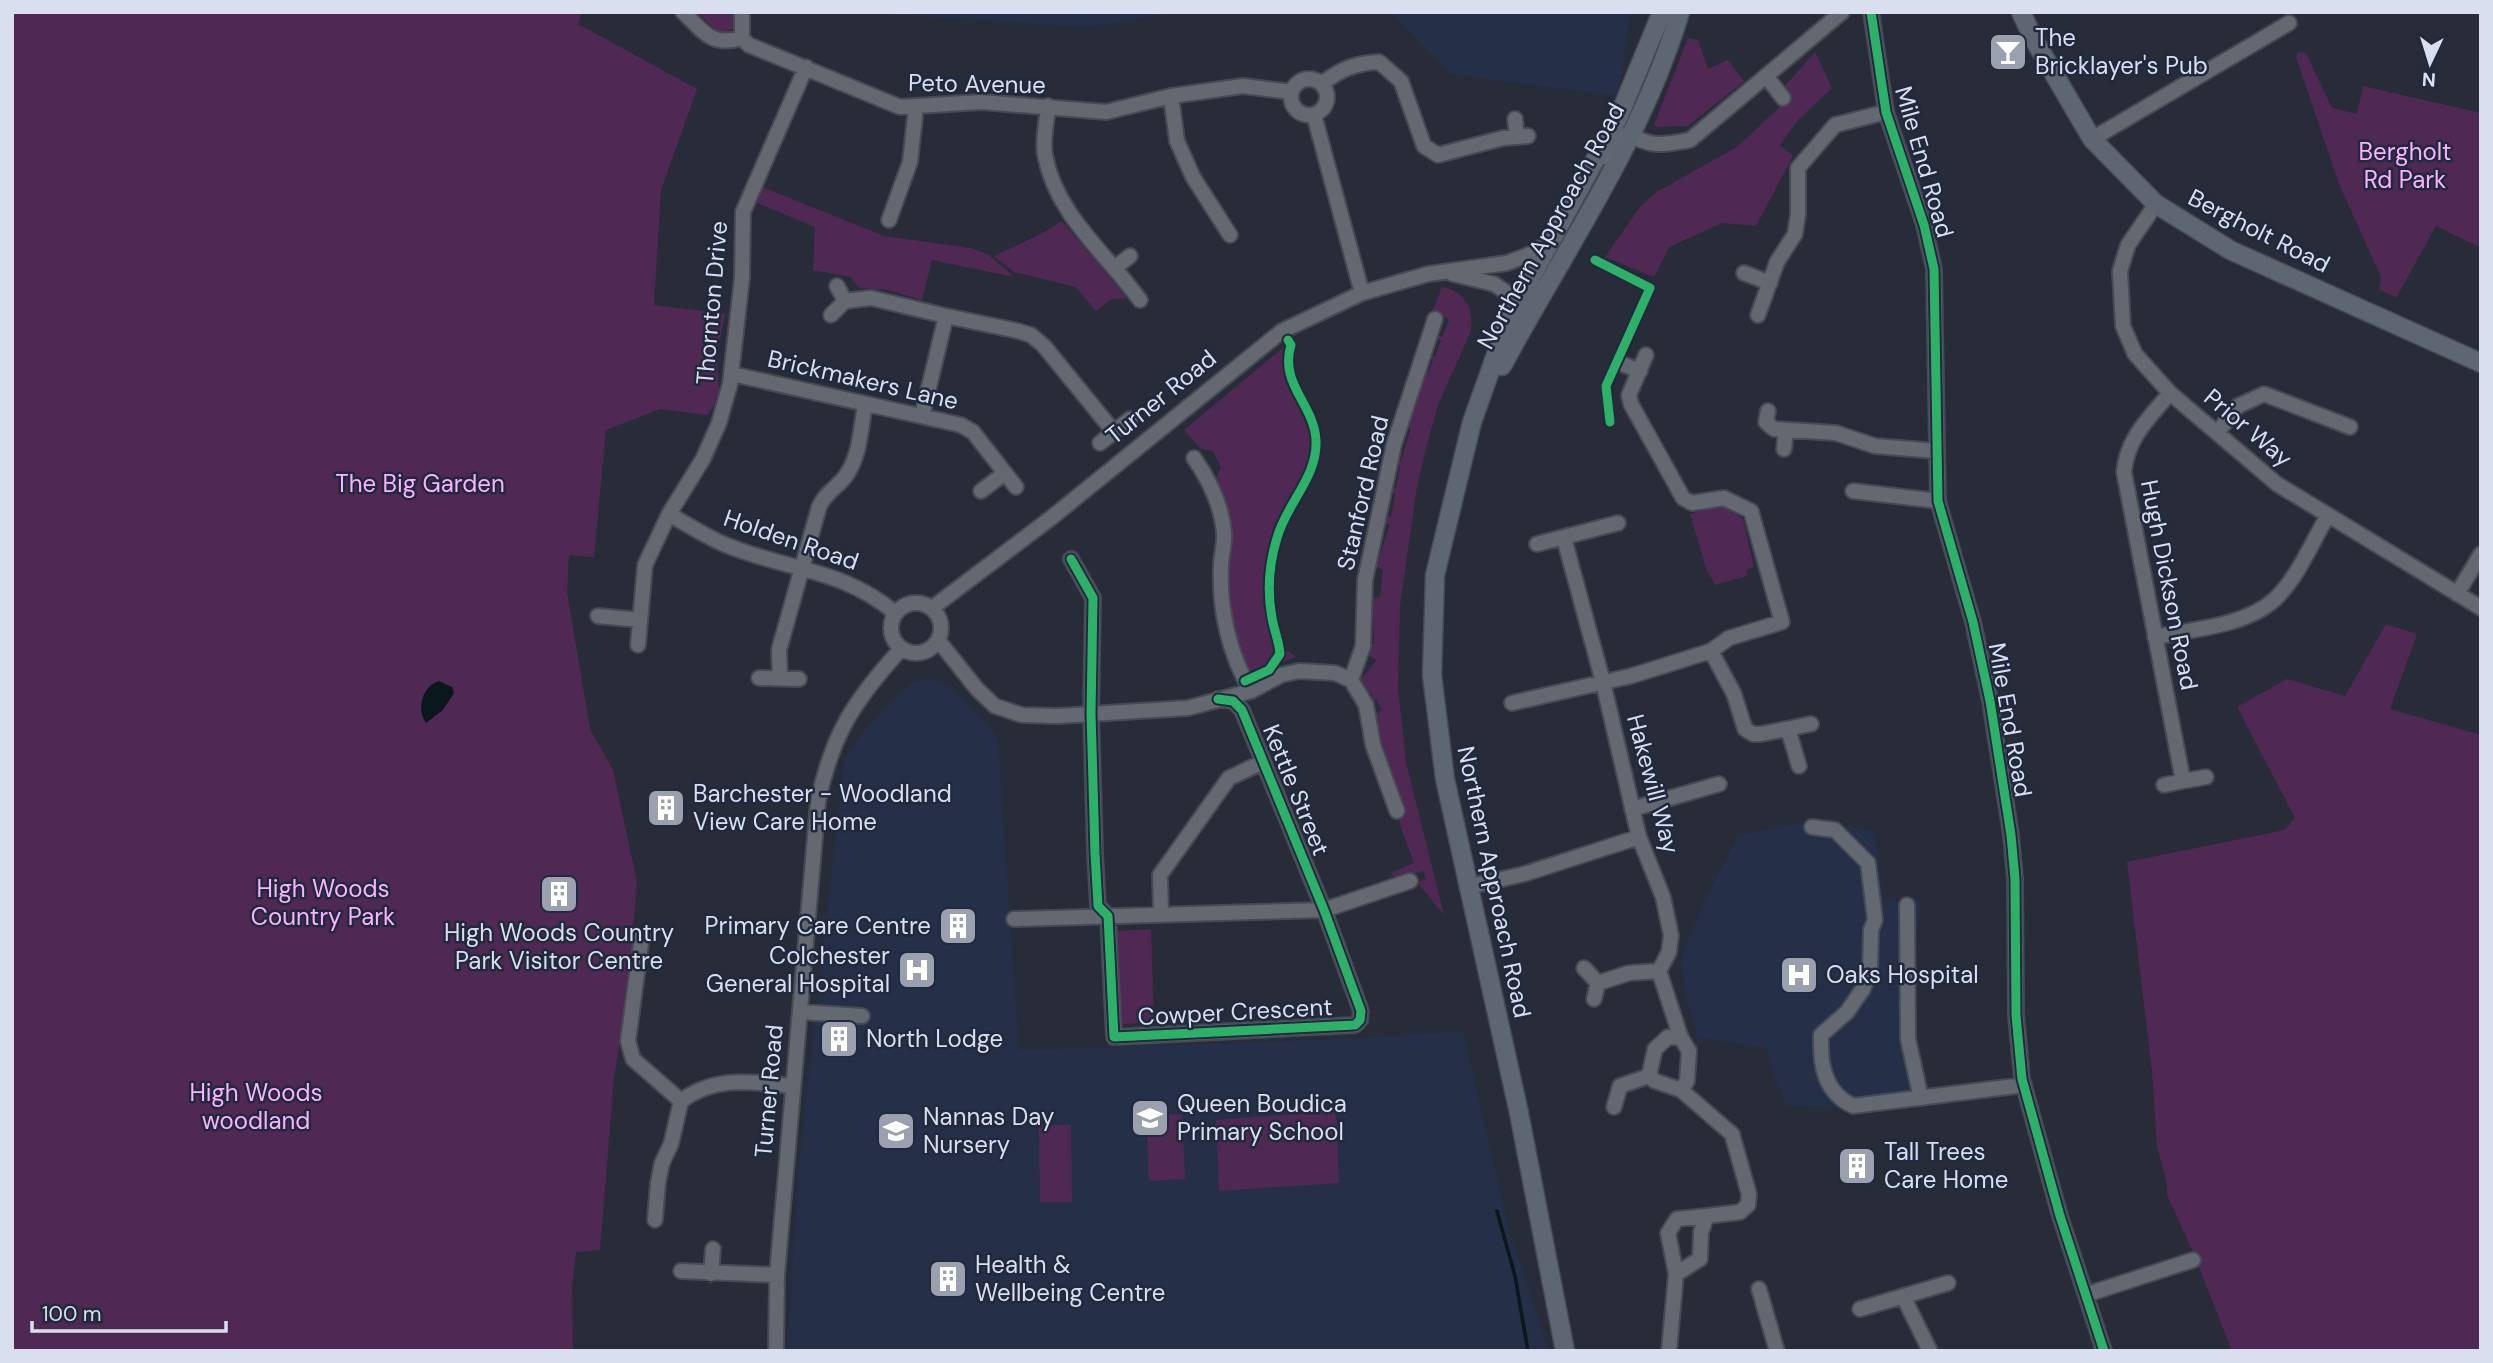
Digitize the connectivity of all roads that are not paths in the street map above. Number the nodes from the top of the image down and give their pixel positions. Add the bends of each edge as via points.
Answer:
1 (683, 12) edge
2 (742, 12) edge
3 (1662, 12) edge
4 (1680, 12) edge
5 (1842, 12) edge
6 (1871, 12) edge
7 (2021, 12) edge
8 (2289, 23) dead end
9 (742, 38) junction
10 (806, 67) junction
11 (1766, 76) junction
12 (1321, 83) junction
13 (1291, 92) junction
14 (1171, 96) junction
15 (1783, 98) dead end
16 (1048, 106) junction
17 (916, 108) junction
18 (1886, 112) junction
19 (1314, 115) junction
20 (1515, 119) dead end
21 (1633, 134) junction
22 (2092, 139) junction
23 (1586, 179) junction
24 (2156, 204) junction
25 (889, 220) dead end
26 (1230, 234) dead end
27 (1556, 236) junction
28 (1130, 256) dead end
29 (1507, 264) junction
30 (1116, 267) junction
31 (1444, 272) junction
32 (1744, 273) dead end
33 (1770, 283) junction
34 (1537, 285) junction
35 (837, 286) dead end
36 (1362, 293) junction
37 (1140, 300) dead end
38 (845, 301) junction
39 (1519, 301) junction
40 (831, 315) dead end
41 (1758, 315) dead end
42 (946, 316) junction
43 (1435, 318) dead end
44 (1646, 355) dead end
45 (2481, 363) edge
46 (1622, 364) dead end
47 (1640, 372) junction
48 (732, 374) junction
49 (2170, 393) junction
50 (865, 405) junction
51 (1768, 411) dead end
52 (922, 416) junction
53 (1130, 419) dead end
54 (1472, 422) junction
55 (2350, 427) dead end
56 (1786, 430) junction
57 (1114, 432) junction
58 (2217, 433) junction
59 (1100, 443) dead end
60 (1784, 449) dead end
61 (1936, 451) junction
62 (1194, 458) dead end
63 (1005, 473) junction
64 (1016, 487) dead end
65 (981, 491) dead end
66 (1853, 491) dead end
67 (1938, 501) junction
68 (669, 514) junction
69 (2327, 517) junction
70 (1618, 523) dead end
71 (1564, 538) junction
72 (1537, 544) dead end
73 (2481, 554) edge
74 (1072, 559) dead end
75 (800, 569) junction
76 (2457, 594) junction
77 (932, 608) junction
78 (2481, 608) edge
79 (895, 613) junction
80 (598, 616) dead end
81 (640, 620) junction
82 (2155, 637) junction
83 (938, 640) junction
84 (638, 645) dead end
85 (900, 650) junction
86 (1711, 651) junction
87 (759, 678) dead end
88 (780, 678) junction
89 (799, 679) dead end
90 (1351, 680) junction
91 (1603, 682) junction
92 (1251, 691) junction
93 (1219, 699) junction
94 (1512, 703) dead end
95 (1091, 713) junction
96 (1811, 724) dead end
97 (1788, 729) junction
98 (1264, 762) junction
99 (1800, 766) dead end
100 (2206, 777) dead end
101 (2183, 781) junction
102 (1718, 784) dead end
103 (2164, 785) dead end
104 (1632, 809) junction
105 (1397, 811) dead end
106 (1812, 827) dead end
107 (1639, 836) junction
108 (1410, 881) dead end
109 (1467, 887) junction
110 (1907, 905) dead end
111 (1324, 910) junction
112 (1161, 914) junction
113 (1108, 916) junction
114 (1014, 919) dead end
115 (642, 936) dead end
116 (1584, 968) dead end
117 (1659, 971) junction
118 (1598, 984) junction
119 (1594, 999) dead end
120 (801, 1012) junction
121 (862, 1016) dead end
122 (1681, 1038) junction
123 (1649, 1076) junction
124 (2024, 1085) junction
125 (793, 1086) junction
126 (1681, 1090) junction
127 (1921, 1098) junction
128 (681, 1101) junction
129 (1614, 1107) dead end
130 (1707, 1216) junction
131 (655, 1220) dead end
132 (713, 1249) dead end
133 (2193, 1259) dead end
134 (681, 1271) dead end
135 (711, 1274) junction
136 (1676, 1274) junction
137 (777, 1276) junction
138 (1948, 1283) dead end
139 (1759, 1289) dead end
140 (2088, 1294) junction
141 (1903, 1297) junction
142 (1860, 1308) dead end
143 (776, 1351) edge
144 (1565, 1351) edge
145 (1669, 1351) edge
146 (1777, 1351) edge
147 (1930, 1351) edge
148 (2104, 1351) edge

1 - 9 street via 715,41
2 - 9 street
3 - 23 main road, Northern Approach Road via 1636,80
4 - 21 main road, Northern Approach Road
5 - 11 street
6 - 18 street, Mile End Road
7 - 22 main road, Bergholt Road
8 - 22 street
9 - 10 street, Peto Avenue
10 - 17 street, Peto Avenue via 900,107
10 - 48 street, Thornton Drive via 743,212
11 - 15 street
11 - 21 street via 1690,140 1658,144
12 - 13 street via 1304,79
12 - 19 street via 1327,101
12 - 20 street via 1357,63 1380,62 1401,81 1424,146 1437,155 1523,136
13 - 14 street, Peto Avenue via 1243,86
13 - 19 street via 1294,108 1303,115
14 - 16 street, Peto Avenue via 1106,112
14 - 26 street via 1177,141 1193,177 1216,206
16 - 17 street, Peto Avenue via 981,102
16 - 30 street via 1044,153 1053,181 1065,209
17 - 25 street via 910,162 890,195
18 - 33 street via 1835,125 1798,168 1795,234
18 - 61 street, Mile End Road via 1924,225 1934,270
19 - 36 street
21 - 23 street via 1617,138
21 - 34 main road, Northern Approach Road via 1555,268
22 - 24 main road, Bergholt Road
23 - 27 main road, Northern Approach Road
24 - 45 main road, Bergholt Road via 2230,250
24 - 49 street, Prior Way via 2129,245 2120,271 2120,299 2123,326 2135,354
27 - 29 street, Turner Road via 1536,252
27 - 34 main road, Northern Approach Road
28 - 30 street
29 - 31 street, Turner Road
29 - 34 street
30 - 37 street
31 - 36 street, Turner Road
31 - 39 street, Turner Road via 1494,284
32 - 33 street
33 - 41 street
34 - 39 main road
34 - 54 main road, Northern Approach Road
35 - 38 street
36 - 77 street, Turner Road via 1282,331
38 - 40 street
38 - 42 street via 871,298
39 - 54 main road, Northern Approach Road
42 - 52 street
42 - 57 street via 1031,335
43 - 90 street, Stanford Road via 1394,444 1365,580 1363,646
44 - 47 street
46 - 47 street
47 - 86 street via 1629,395 1631,404 1683,498 1692,503 1724,498 1751,511 1782,622 1729,638
48 - 50 street, Brickmakers Lane
48 - 68 street, Thornton Drive via 719,423 703,459
49 - 58 street, Prior Way
49 - 82 street, Hugh Dickson Road via 2135,435 2125,462
50 - 52 street, Brickmakers Lane
50 - 75 street via 855,457 847,476 824,494
51 - 56 street via 1766,422 1774,429
52 - 63 street, Brickmakers Lane via 973,432
53 - 57 street
54 - 109 main road, Northern Approach Road via 1436,575 1432,675 1445,779
55 - 58 street via 2264,394 2238,406
56 - 60 street
56 - 61 street via 1836,433 1880,447
57 - 59 street
58 - 69 street, Prior Way via 2277,484
61 - 67 street, Mile End Road
62 - 92 street via 1212,486 1220,512 1226,628 1238,668
63 - 64 street, Brickmakers Lane
63 - 65 street
66 - 67 street
67 - 124 street, Mile End Road via 1973,622 2011,835 2017,1026
68 - 75 street, Holden Road via 726,545
68 - 81 street, Thornton Drive via 645,565
69 - 76 street, Prior Way
69 - 82 street via 2274,601 2249,616
70 - 71 street
71 - 72 street
71 - 91 street, Hakewill Way
73 - 76 street
74 - 95 street via 1093,598
75 - 79 street, Holden Road via 842,578 874,594
75 - 88 street via 779,650
76 - 78 street, Prior Way
77 - 79 street via 914,603
77 - 83 street via 941,628
79 - 85 street via 891,629
80 - 81 street
81 - 84 street, Thornton Drive
82 - 101 street, Hugh Dickson Road
83 - 85 street via 925,651
83 - 95 street via 995,706 1022,715
85 - 120 street, Turner Road via 858,700 829,755 818,802 809,883
86 - 91 street
86 - 97 street via 1734,694 1745,729 1761,734
87 - 88 street
88 - 89 street
90 - 92 street via 1335,673 1298,671
90 - 105 street via 1366,705 1373,745
91 - 94 street
91 - 104 street, Hakewill Way
92 - 93 street
93 - 95 street via 1188,708
93 - 98 street, Kettle Street via 1233,701 1242,710
95 - 113 street via 1098,906
96 - 97 street
97 - 99 street
98 - 111 street, Kettle Street
98 - 112 street via 1229,778 1160,875
100 - 101 street
101 - 103 street
102 - 104 street
104 - 107 street, Hakewill Way
106 - 127 street via 1835,830 1868,863 1875,920 1870,970 1863,989 1847,1012 1821,1035 1825,1076 1839,1099 1853,1106
107 - 109 street via 1524,874
107 - 117 street, Hakewill Way via 1663,897 1671,935
108 - 111 street
109 - 144 main road, Northern Approach Road via 1519,1113
110 - 127 street via 1908,1039
111 - 112 street
111 - 113 street, Cowper Crescent via 1361,1011 1355,1025 1114,1037
112 - 113 street
113 - 114 street
115 - 128 street via 628,1041 633,1059
116 - 118 street
117 - 118 street via 1629,973
117 - 122 street
118 - 119 street
120 - 121 street
120 - 125 street, Turner Road
122 - 123 street via 1660,1042
122 - 126 street via 1689,1051 1687,1081
123 - 126 street
123 - 129 street via 1620,1086
124 - 127 street
124 - 140 street, Mile End Road via 2060,1216
125 - 128 street via 719,1083 695,1090
125 - 137 street, Turner Road
126 - 130 street via 1732,1134 1749,1195 1748,1205 1740,1212
128 - 131 street via 660,1173
130 - 136 street via 1700,1259
130 - 136 street via 1677,1219 1672,1226 1669,1241
132 - 135 street
133 - 140 street
134 - 135 street
135 - 137 street
136 - 145 street
137 - 143 street, Turner Road
138 - 141 street
139 - 146 street
140 - 148 street, Mile End Road
141 - 142 street
141 - 147 street

